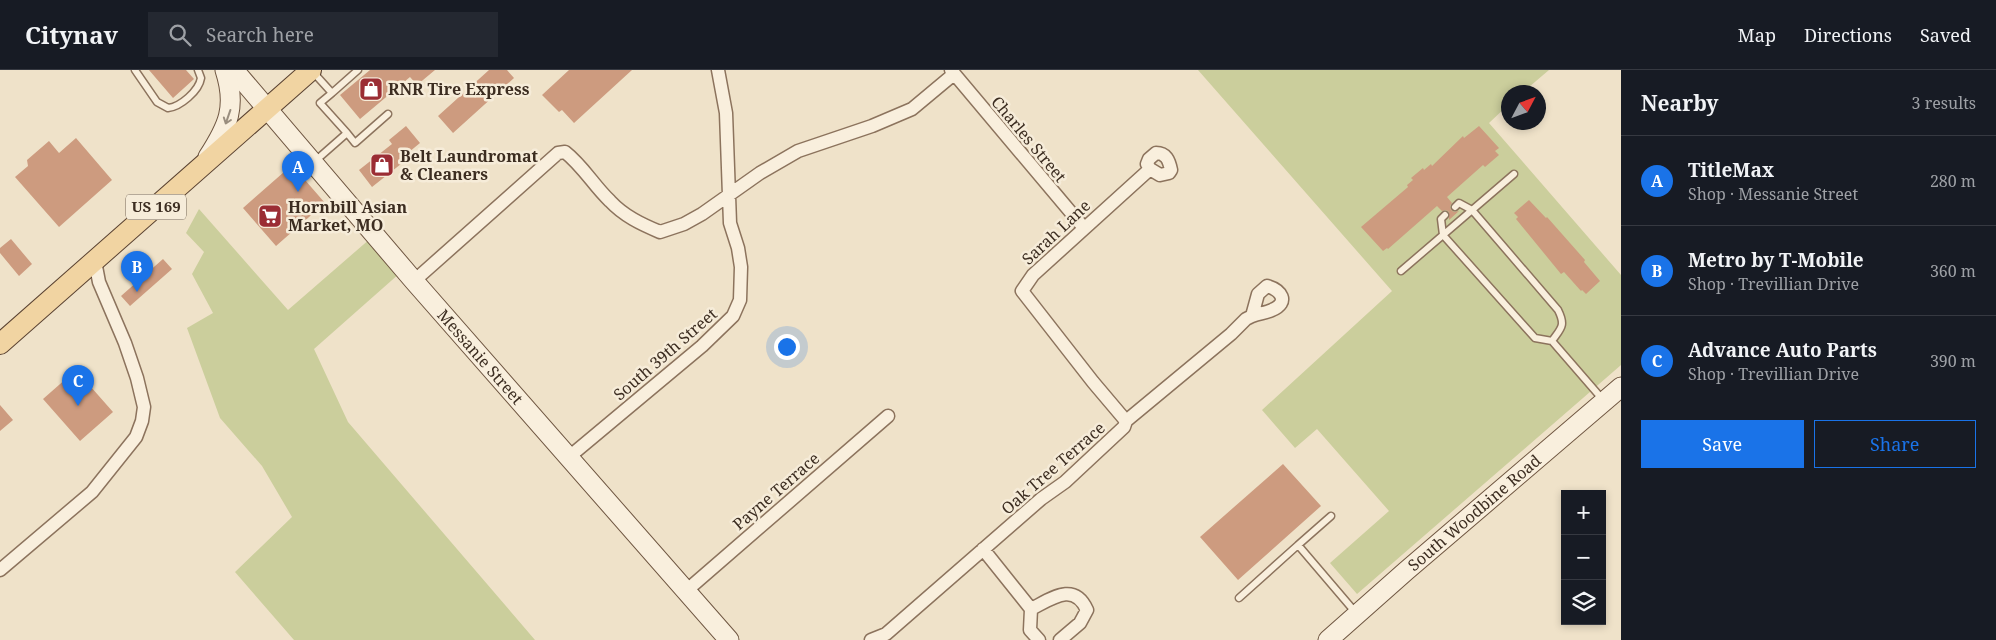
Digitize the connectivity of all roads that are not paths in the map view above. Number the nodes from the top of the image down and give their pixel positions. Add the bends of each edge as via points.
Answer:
1 (135, 70) edge
2 (198, 70) edge
3 (225, 70) edge
4 (234, 70) edge
5 (311, 70) edge
6 (358, 70) edge
7 (718, 70) edge
8 (952, 72) edge
9 (332, 93) junction
10 (267, 109) junction
11 (388, 114) dead end
12 (347, 132) junction
13 (313, 163) junction
14 (201, 168) junction
15 (1150, 169) dead end
16 (1514, 174) dead end
17 (729, 196) junction
18 (1455, 207) dead end
19 (1472, 210) junction
20 (1445, 216) dead end
21 (1084, 228) junction
22 (1443, 235) junction
23 (95, 261) junction
24 (1401, 270) dead end
25 (414, 281) junction
26 (1252, 316) dead end
27 (1552, 341) junction
28 (0, 344) edge
29 (1621, 387) edge
30 (1604, 402) junction
31 (888, 416) dead end
32 (1126, 421) junction
33 (569, 457) junction
34 (1331, 516) dead end
35 (1298, 545) junction
36 (983, 549) junction
37 (0, 570) edge
38 (686, 591) junction
39 (1239, 598) dead end
40 (1031, 609) junction
41 (1357, 614) junction
42 (729, 640) edge
43 (871, 640) edge
44 (1039, 640) edge
45 (1060, 640) edge
46 (1328, 640) edge

1 - 2 lane via 158,102 168,108 180,104 199,86
3 -> 14 street via 232,107 221,138
4 - 10 street, Messanie Street
5 - 9 lane
5 - 10 main road, US 169
6 - 9 lane
7 - 17 street, South 39th Street via 726,113
8 - 17 street via 912,109 798,151 760,172
8 - 21 street, Charles Street
9 - 12 lane via 320,103
10 - 13 street, Messanie Street
10 - 14 main road, US 169
11 - 12 lane via 356,143
12 - 13 lane
13 - 25 street, Messanie Street
14 - 23 main road, US 169
15 - 21 street, Sarah Lane
16 - 19 lane
17 - 25 street via 684,224 660,232 638,223 611,202 574,159 566,152 558,153
17 - 33 street, South 39th Street via 730,223 741,268 740,300 733,316 702,346
18 - 19 lane via 1460,203
19 - 22 lane
19 - 27 lane via 1558,310 1563,320 1562,327
20 - 22 lane via 1441,219
21 - 32 street, Sarah Lane via 1033,275 1022,291
22 - 24 lane
22 - 27 lane via 1534,338
23 - 28 main road, US 169
23 - 37 street via 99,282 137,378 144,407 142,421 136,436 92,492
25 - 33 street, Messanie Street
26 - 32 street, Oak Tree Terrace
27 - 30 lane
29 - 30 street, South Woodbine Road
30 - 41 street, South Woodbine Road
31 - 38 street, Payne Terrace
32 - 36 street, Oak Tree Terrace via 1124,427 1065,482
33 - 38 street, Messanie Street
34 - 35 lane
35 - 39 lane
35 - 41 lane
36 - 40 street
36 - 43 street, Oak Tree Terrace via 886,634
38 - 42 street, Messanie Street
40 - 44 street via 1030,630
40 - 45 street via 1058,594 1067,593 1084,604 1087,610 1080,623
41 - 46 street, South Woodbine Road

